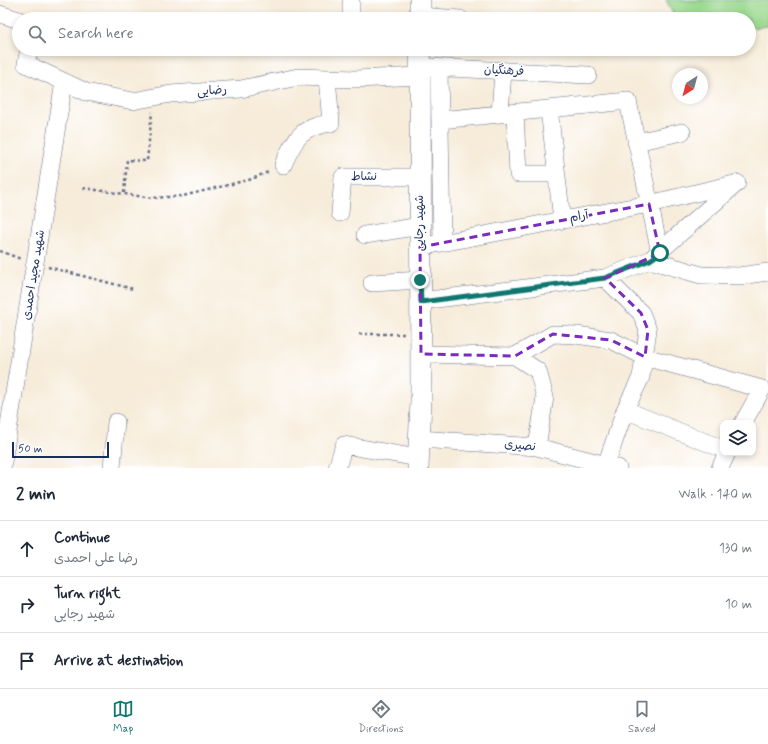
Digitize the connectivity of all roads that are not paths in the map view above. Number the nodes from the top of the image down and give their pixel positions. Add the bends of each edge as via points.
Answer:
1 (0, 14) edge
2 (12, 18) edge
3 (28, 56) edge
4 (425, 65) edge
5 (503, 71) junction
6 (588, 75) dead end
7 (327, 78) junction
8 (64, 82) junction
9 (549, 109) junction
10 (507, 114) junction
11 (440, 120) junction
12 (682, 132) dead end
13 (636, 142) junction
14 (283, 165) road end
15 (557, 174) junction
16 (420, 177) junction
17 (649, 204) junction
18 (340, 213) dead end
19 (562, 220) junction
20 (420, 226) junction
21 (365, 235) dead end
22 (442, 243) junction
23 (420, 247) junction
24 (655, 256) junction
25 (768, 272) edge
26 (605, 278) junction
27 (420, 280) junction
28 (372, 283) dead end
29 (421, 302) junction
30 (421, 344) junction
31 (515, 356) junction
32 (645, 358) junction
33 (625, 410) junction
34 (745, 420) edge
35 (116, 422) dead end
36 (537, 447) junction
37 (720, 449) edge
38 (418, 455) edge
39 (726, 456) edge
40 (612, 466) edge
41 (2, 468) edge
42 (112, 468) edge
43 (337, 468) edge
44 (720, 468) edge

1 - 2 street
3 - 8 street, رضایی via 26,64
4 - 5 street, فرهنگیان
4 - 7 street, رضایی via 356,79
4 - 11 street
4 - 16 main road, شهید رجایی
5 - 6 street, فرهنگیان
5 - 10 street
7 - 8 street, رضایی via 298,77 242,89 171,94 132,101 86,92
7 - 14 street via 331,123 314,125 294,141
8 - 41 street, شهید مجید احمدی
9 - 10 street
9 - 13 street via 628,101
9 - 15 street
10 - 11 street
10 - 15 street via 518,174
11 - 22 street
12 - 13 street
13 - 17 street
15 - 19 street
16 - 18 street, نشاط via 343,177
16 - 20 main road, شهید رجایی
17 - 19 street, آرام
17 - 24 street
17 - 24 street, آرام via 737,183
19 - 22 street, آرام
20 - 21 street
20 - 23 main road, شهید رجایی
22 - 23 street, آرام
23 - 27 main road, شهید رجایی
24 - 25 street via 701,275 739,276
24 - 26 street
26 - 29 street
26 - 32 street via 641,313 648,330
27 - 28 street
27 - 29 main road, شهید رجایی
29 - 30 main road, شهید رجایی
30 - 31 street
30 - 38 main road, شهید رجایی
31 - 32 street via 553,334 611,340
31 - 36 street via 538,371 545,397
32 - 33 street via 641,377
32 - 34 street via 762,388
33 - 37 street
33 - 40 street
35 - 42 street
36 - 38 street, نصیری
36 - 40 street, نصیری
38 - 43 street, نصیری via 344,445
39 - 44 street

